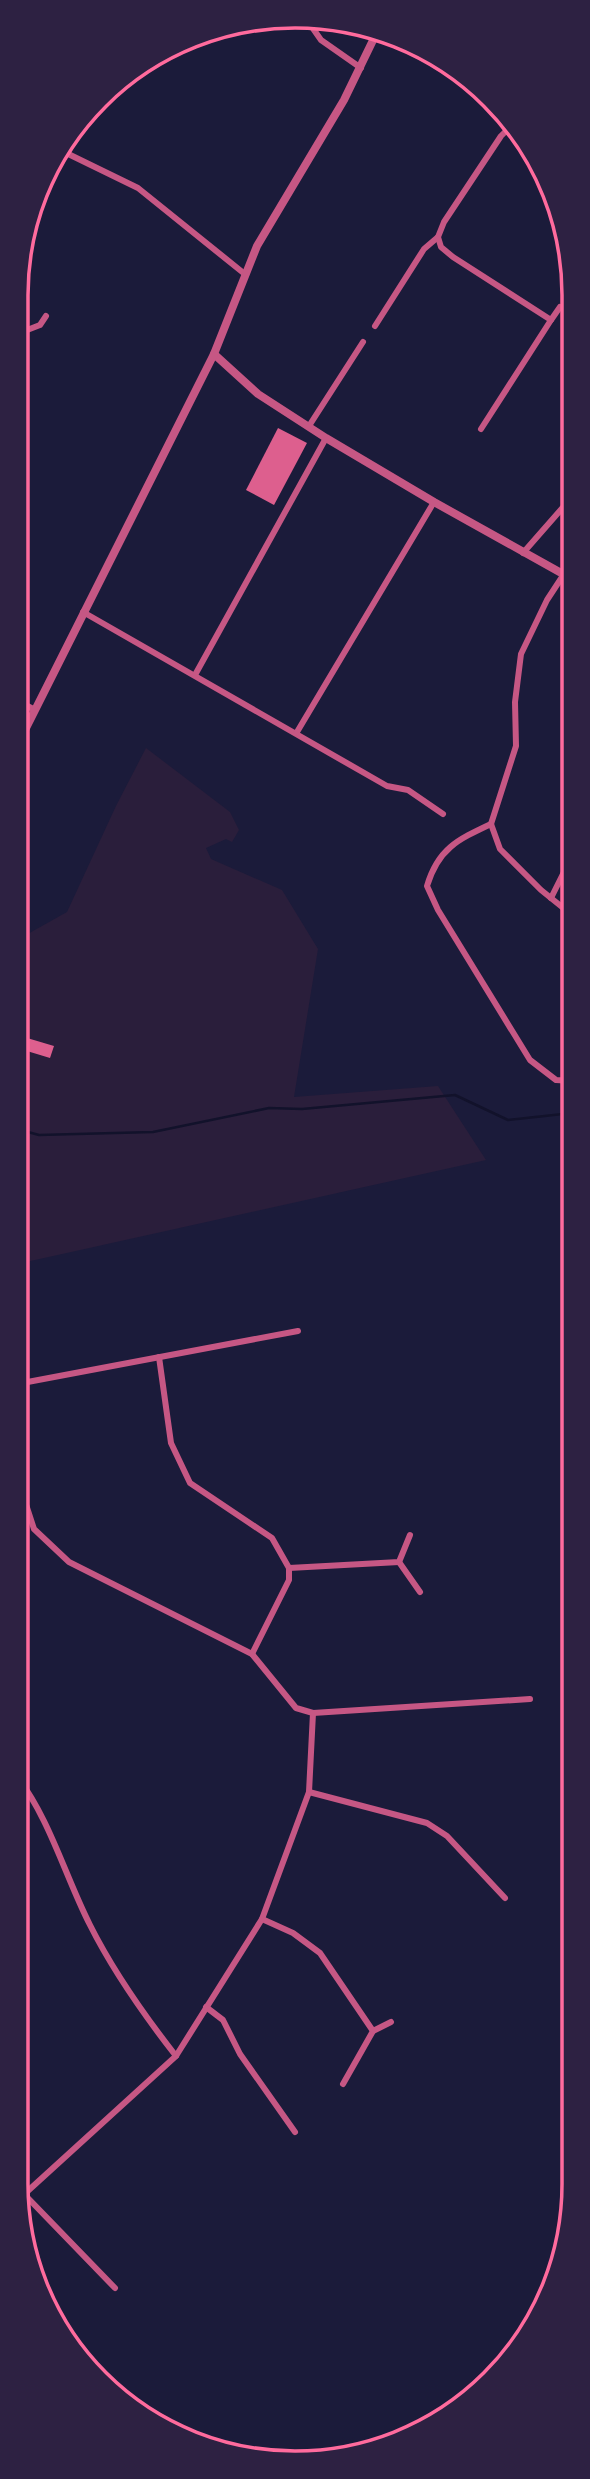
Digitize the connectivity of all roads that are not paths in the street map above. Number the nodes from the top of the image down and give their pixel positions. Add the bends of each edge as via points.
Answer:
1 (313, 29) edge
2 (374, 40) edge
3 (361, 68) junction
4 (506, 131) edge
5 (68, 154) edge
6 (438, 237) junction
7 (246, 275) junction
8 (560, 307) dead end
9 (46, 316) dead end
10 (551, 320) junction
11 (375, 326) dead end
12 (28, 329) edge
13 (363, 342) dead end
14 (214, 354) junction
15 (309, 426) junction
16 (481, 429) dead end
17 (326, 438) junction
18 (434, 502) junction
19 (562, 508) edge
20 (523, 553) junction
21 (562, 573) edge
22 (562, 584) edge
23 (83, 612) junction
24 (194, 675) junction
25 (28, 706) edge
26 (35, 710) junction
27 (28, 724) edge
28 (297, 732) junction
29 (443, 814) dead end
30 (491, 824) junction
31 (562, 876) edge
32 (551, 898) junction
33 (562, 907) edge
34 (562, 1081) edge
35 (298, 1331) dead end
36 (159, 1357) junction
37 (28, 1382) edge
38 (28, 1511) edge
39 (410, 1535) dead end
40 (399, 1562) junction
41 (289, 1568) junction
42 (420, 1592) dead end
43 (252, 1654) junction
44 (530, 1699) dead end
45 (313, 1713) junction
46 (309, 1792) junction
47 (28, 1794) edge
48 (505, 1898) dead end
49 (262, 1919) junction
50 (206, 2007) junction
51 (391, 2022) dead end
52 (373, 2031) junction
53 (176, 2056) junction
54 (342, 2084) dead end
55 (295, 2132) dead end
56 (28, 2189) edge
57 (29, 2204) edge
58 (115, 2288) dead end

1 - 3 street via 321,40
2 - 3 street
3 - 7 street via 257,246
4 - 6 street
5 - 7 street via 138,188
6 - 10 street via 441,247 453,257
6 - 11 street via 424,249
7 - 14 street
8 - 10 street
9 - 12 street
10 - 16 street
13 - 15 street
14 - 15 street via 258,394
14 - 23 street
15 - 17 street
17 - 18 street
17 - 24 street
18 - 20 street
18 - 28 street
19 - 20 street
20 - 21 street
22 - 30 street via 541,612 521,654 516,746
23 - 24 street
23 - 26 street
24 - 28 street
25 - 26 street
26 - 27 street
28 - 29 street via 387,786 408,790
30 - 32 street via 500,849
30 - 34 street via 465,836 435,861 427,886 530,1060
31 - 32 street
32 - 33 street
35 - 36 street
36 - 37 street
36 - 41 street via 171,1443 190,1483 272,1538
38 - 43 street via 34,1529 69,1562
39 - 40 street
40 - 41 street
40 - 42 street
41 - 43 street via 289,1580
43 - 45 street via 296,1709
44 - 45 street
45 - 46 street
46 - 48 street via 427,1823 447,1836
46 - 49 street
47 - 53 street via 90,1925 150,2023
49 - 50 street
49 - 52 street via 293,1933 320,1953
50 - 53 street
50 - 55 street via 223,2020 240,2054
51 - 52 street
52 - 54 street
53 - 56 street
57 - 58 street

